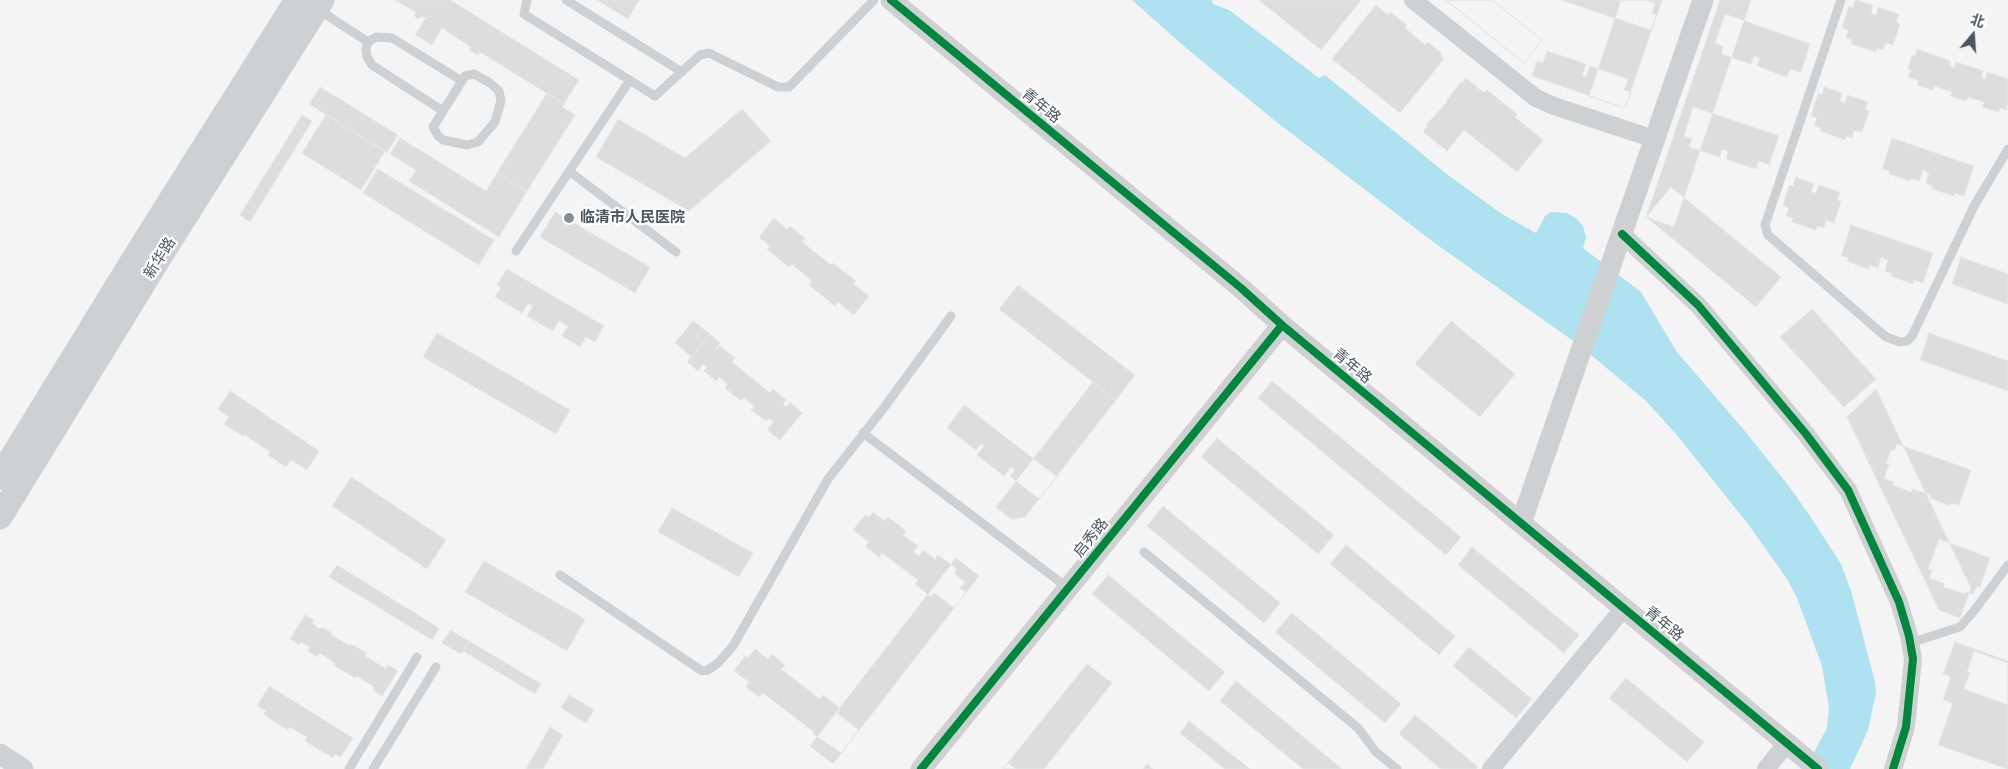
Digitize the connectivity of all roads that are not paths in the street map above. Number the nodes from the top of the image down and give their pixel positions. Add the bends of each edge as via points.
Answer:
1 (526, 0) edge
2 (566, 0) edge
3 (874, 0) edge
4 (891, 0) edge
5 (1413, 0) edge
6 (1688, 0) edge
7 (1703, 0) edge
8 (1841, 0) edge
9 (312, 3) edge
10 (368, 42) junction
11 (682, 72) junction
12 (630, 80) junction
13 (462, 81) junction
14 (443, 111) junction
15 (1642, 134) junction
16 (2008, 148) edge
17 (569, 171) junction
18 (1614, 242) junction
19 (516, 251) dead end
20 (676, 252) dead end
21 (951, 316) dead end
22 (1282, 325) junction
23 (863, 433) junction
24 (0, 477) edge
25 (0, 517) edge
26 (1516, 518) junction
27 (1144, 552) dead end
28 (2008, 565) edge
29 (560, 575) dead end
30 (1068, 588) junction
31 (1623, 609) junction
32 (1910, 643) junction
33 (417, 657) dead end
34 (436, 667) dead end
35 (1792, 747) junction
36 (0, 754) edge
37 (23, 769) edge
38 (349, 769) edge
39 (373, 769) edge
40 (921, 769) edge
41 (1397, 769) edge
42 (1491, 769) edge
43 (1766, 769) edge
44 (1818, 769) edge
45 (1893, 769) edge

1 - 12 lane via 524,14
2 - 11 lane
3 - 11 lane via 789,87 778,87 709,53 700,55
4 - 22 street, 青年路
5 - 15 street via 1536,98
6 - 15 street
7 - 18 street
8 - 16 lane via 1765,225 1768,235 1886,337 1900,342 1912,336 1974,206
9 - 10 lane
9 - 24 main road, 新华路 via 144,244
9 - 25 main road, 新华路
10 - 13 lane via 376,37 392,38
10 - 14 lane via 367,57 372,65
11 - 12 lane via 656,96
12 - 17 lane
13 - 14 lane
13 - 14 lane via 465,76 474,74 499,91 501,101 495,122 478,142 467,145 455,143 443,140 433,127
15 - 18 street
17 - 19 lane
17 - 20 lane
18 - 26 street
18 - 32 street via 1698,305 1806,434 1848,490 1899,602
21 - 23 lane
22 - 26 street, 青年路
22 - 30 street, 启秀路
23 - 29 lane via 828,479 733,646 708,670 702,671
23 - 30 lane
26 - 31 street, 青年路
27 - 41 lane via 1358,728 1376,752
28 - 32 lane via 1960,627
30 - 40 street, 启秀路
31 - 35 street, 青年路
31 - 42 street
32 - 45 street via 1913,675 1906,727
33 - 38 lane
34 - 39 lane
35 - 43 street
35 - 44 street, 青年路
36 - 37 street

